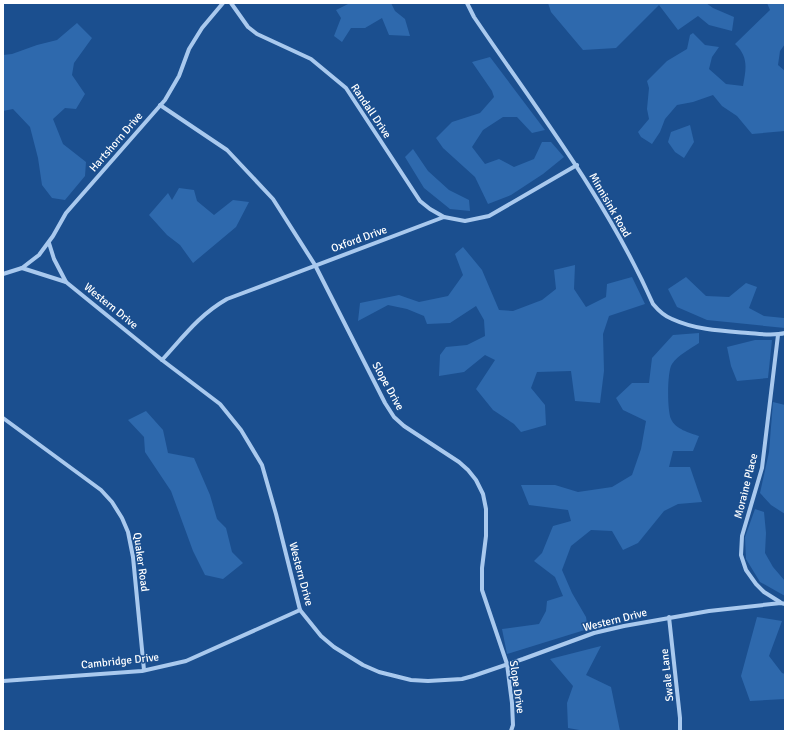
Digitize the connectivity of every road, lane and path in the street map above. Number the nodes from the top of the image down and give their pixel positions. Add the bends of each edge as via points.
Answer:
1 (223, 3) edge
2 (231, 3) edge
3 (467, 3) edge
4 (160, 105) junction
5 (577, 165) junction
6 (444, 217) junction
7 (49, 243) junction
8 (315, 265) junction
9 (22, 268) junction
10 (3, 274) edge
11 (66, 282) junction
12 (785, 333) edge
13 (778, 335) junction
14 (162, 360) junction
15 (3, 418) edge
16 (783, 604) edge
17 (300, 610) junction
18 (669, 617) junction
19 (506, 664) junction
20 (144, 670) junction
21 (3, 681) edge
22 (511, 731) edge
23 (680, 731) edge

1 - 4 street, Hartshorn Drive via 202,28 189,49 179,76
2 - 6 street, Randall Drive via 248,27 257,34 311,59 346,88 420,201
3 - 5 street, Minnisink Road via 474,17
4 - 7 street, Hartshorn Drive via 66,213
4 - 8 street, Slope Drive via 227,150 273,199
5 - 6 street via 489,216 465,221
5 - 13 street, Minnisink Road via 620,237 653,304 660,311 670,319 693,327
6 - 8 street, Oxford Drive
7 - 9 street, Hartshorn Drive via 39,256
7 - 11 street, Western Drive
8 - 14 street, Oxford Drive via 248,290 211,308
8 - 19 street, Slope Drive via 394,417 414,434 459,462 476,480 483,494 486,536 482,590
9 - 10 street, Hartshorn Drive
9 - 11 street, Western Drive
11 - 14 street, Western Drive
12 - 13 street, Minnisink Road
13 - 16 street, Moraine Place via 762,468 742,536 741,555 746,570 756,584
14 - 17 street, Western Drive via 220,404 241,430 262,465
15 - 20 street, Quaker Road via 101,490 122,518 133,557
16 - 18 street, Western Drive
17 - 19 street, Western Drive via 321,636 344,654 363,665 395,676 428,681 451,680 473,676
17 - 20 street, Cambridge Drive via 186,661
18 - 19 street, Western Drive via 594,633
18 - 23 street, Swale Lane
19 - 22 street, Slope Drive via 512,703
20 - 21 street, Cambridge Drive

